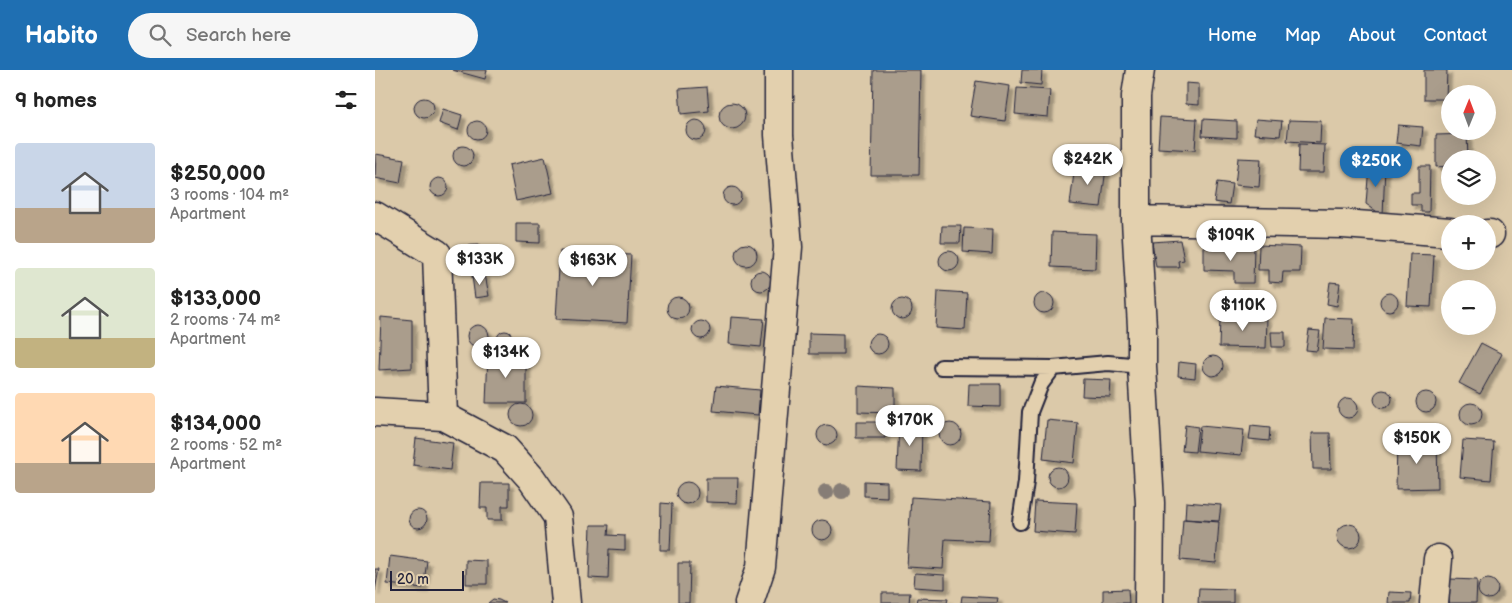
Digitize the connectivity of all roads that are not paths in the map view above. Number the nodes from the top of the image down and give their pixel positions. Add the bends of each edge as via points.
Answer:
1 (779, 70) edge
2 (1140, 70) edge
3 (375, 216) edge
4 (1136, 220) junction
5 (1441, 231) edge
6 (1142, 366) junction
7 (941, 367) dead end
8 (1053, 368) junction
9 (375, 412) edge
10 (443, 416) junction
11 (1020, 522) dead end
12 (1438, 559) dead end
13 (567, 603) edge
14 (749, 603) edge
15 (1149, 603) edge
16 (1434, 603) edge

1 - 14 street via 779,135 788,247 761,567
2 - 4 street via 1136,96
3 - 10 street via 437,254
4 - 5 street via 1343,224
4 - 6 street via 1143,327
6 - 8 lane via 1108,363
6 - 15 street via 1150,503
7 - 8 lane
8 - 11 lane via 1041,384 1030,412
9 - 10 street
10 - 13 street via 505,449 531,478 558,517
12 - 16 street

